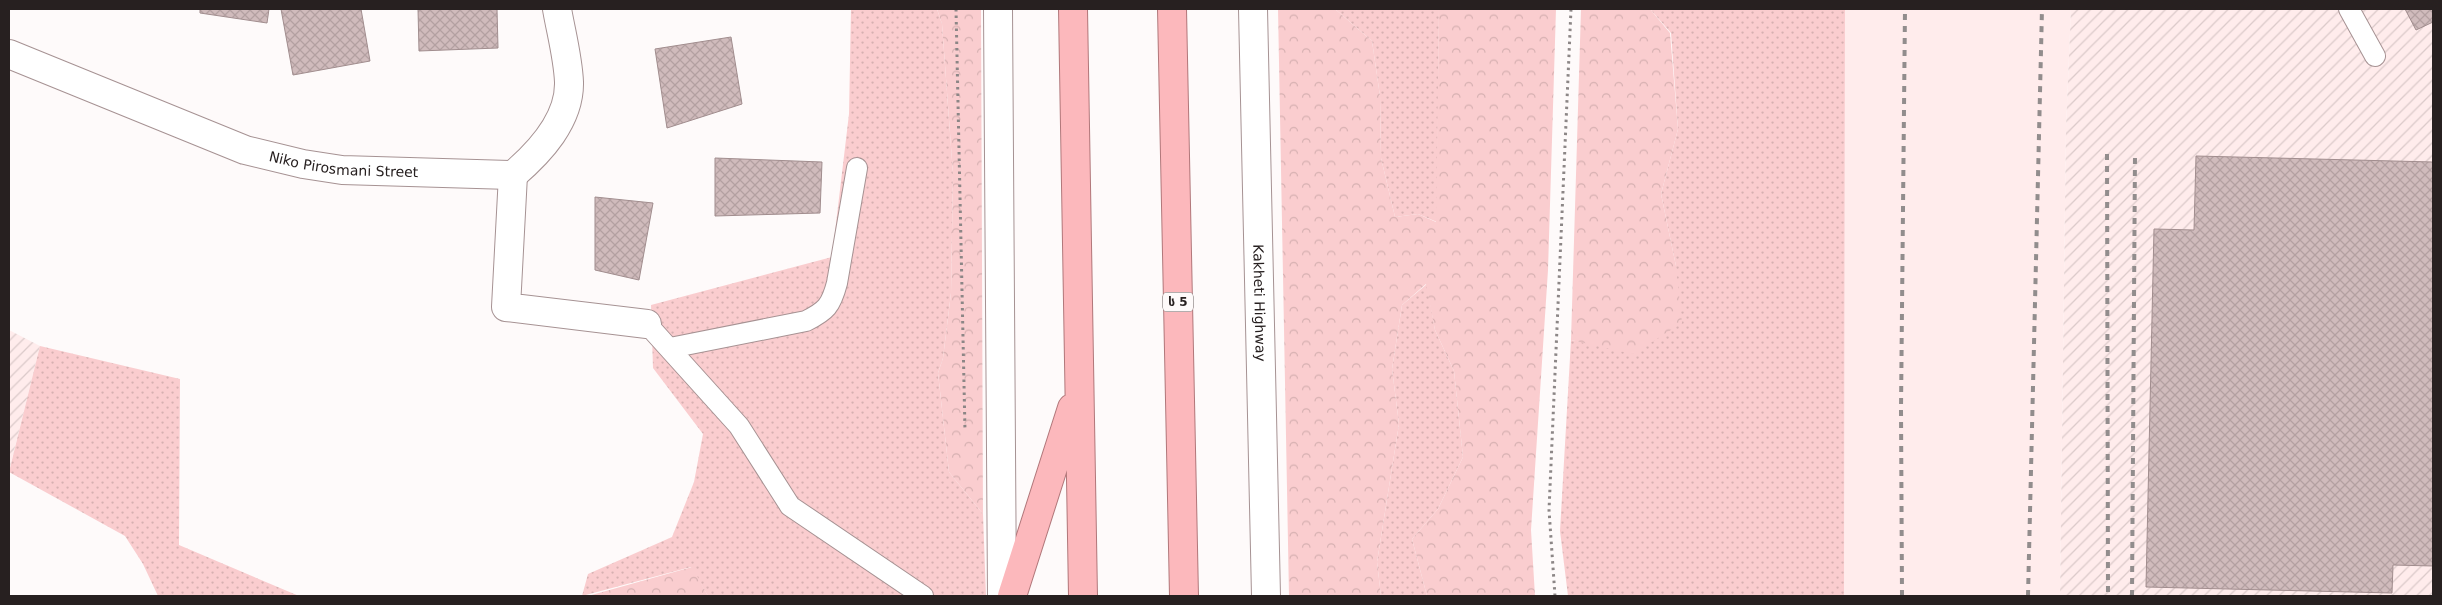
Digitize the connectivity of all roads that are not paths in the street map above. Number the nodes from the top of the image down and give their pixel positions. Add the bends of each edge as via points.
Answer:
1 (557, 9) edge
2 (998, 9) edge
3 (1073, 9) edge
4 (1172, 9) edge
5 (1253, 9) edge
6 (2349, 9) edge
7 (9, 54) edge
8 (2375, 56) dead end
9 (857, 168) dead end
10 (513, 175) junction
11 (647, 324) joint
12 (670, 348) junction
13 (1079, 387) junction
14 (923, 596) edge
15 (1002, 596) edge
16 (1012, 596) edge
17 (1083, 596) edge
18 (1184, 596) edge
19 (1266, 596) edge

1 - 10 street via 569,82 565,112 551,135
2 - 15 street
3 - 13 highway
4 - 18 highway, ს 5
5 - 19 street, Kakheti Highway
6 - 8 lane
7 - 10 street, Niko Pirosmani Street via 245,150 303,164 342,170
9 - 12 lane via 835,291 823,313 806,321
10 - 11 street via 506,307
11 - 12 lane
12 - 14 lane via 740,426 790,506
13 - 16 highway
13 - 17 highway

